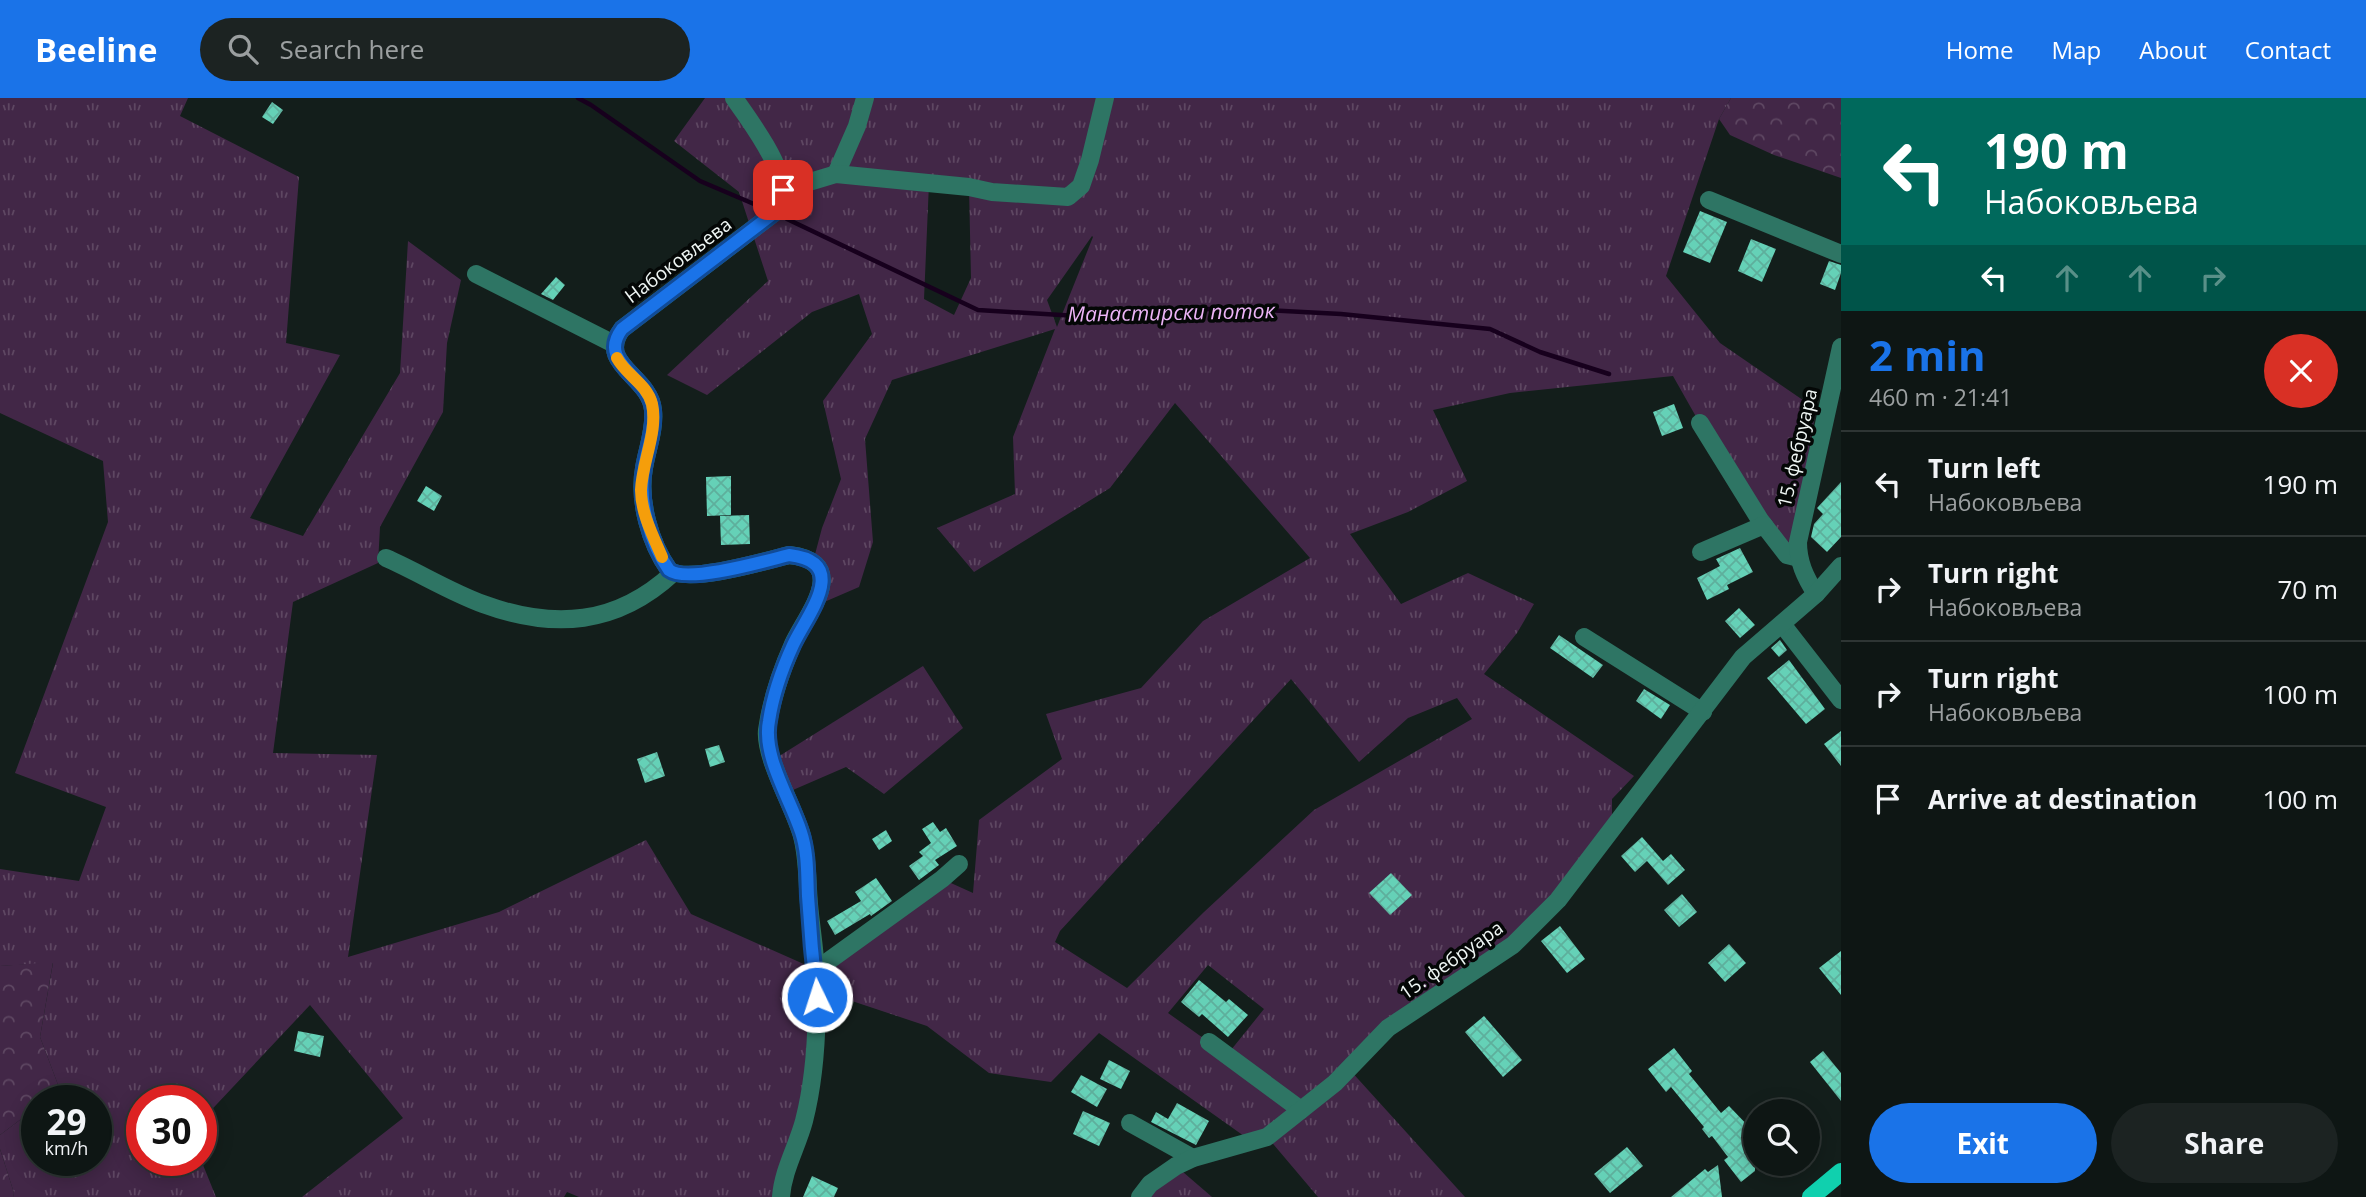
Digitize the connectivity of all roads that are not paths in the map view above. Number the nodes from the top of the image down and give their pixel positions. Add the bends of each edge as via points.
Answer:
1 (734, 98) edge
2 (865, 98) edge
3 (1105, 98) edge
4 (835, 174) junction
5 (783, 190) junction
6 (1709, 200) dead end
7 (1841, 254) edge
8 (476, 274) dead end
9 (614, 344) junction
10 (1841, 347) edge
11 (1700, 423) dead end
12 (1764, 525) junction
13 (1701, 552) dead end
14 (386, 558) dead end
15 (1799, 558) junction
16 (1841, 566) edge
17 (673, 573) junction
18 (1816, 594) junction
19 (1782, 624) junction
20 (1584, 636) dead end
21 (1841, 700) edge
22 (1703, 712) junction
23 (960, 864) dead end
24 (816, 970) junction
25 (1209, 1042) dead end
26 (1301, 1110) junction
27 (1130, 1123) dead end
28 (1193, 1158) junction
29 (1841, 1172) edge
30 (781, 1197) edge
31 (1140, 1197) edge
32 (1811, 1197) edge

1 - 5 street via 777,169
2 - 4 street
3 - 4 street via 1081,186 1068,197
4 - 5 street
5 - 9 street, Набоковљева via 774,213 622,329
6 - 7 street
8 - 9 street
9 - 17 street via 618,361 651,401 653,422 641,493 647,521 664,563
10 - 15 street, 15. фебруара via 1800,531
11 - 12 street, 15. фебруара
12 - 13 street
12 - 15 street, 15. фебруара via 1787,555
14 - 17 street via 483,604 539,619 604,615 656,589
15 - 18 street, 15. фебруара
16 - 18 street, 15. фебруара
17 - 24 street via 707,573 789,555 801,556 819,570 822,586 816,606 778,682 766,734 808,862
18 - 19 street, 15. фебруара
19 - 21 street
19 - 22 street, 15. фебруара via 1743,657
20 - 22 street
22 - 26 street, 15. фебруара via 1558,900 1513,944 1388,1028 1335,1083
23 - 24 street
24 - 30 street via 810,1085
25 - 26 street
26 - 28 street, 15. фебруара via 1267,1138
27 - 28 street
28 - 31 street, 15. фебруара via 1150,1184
29 - 32 main road

